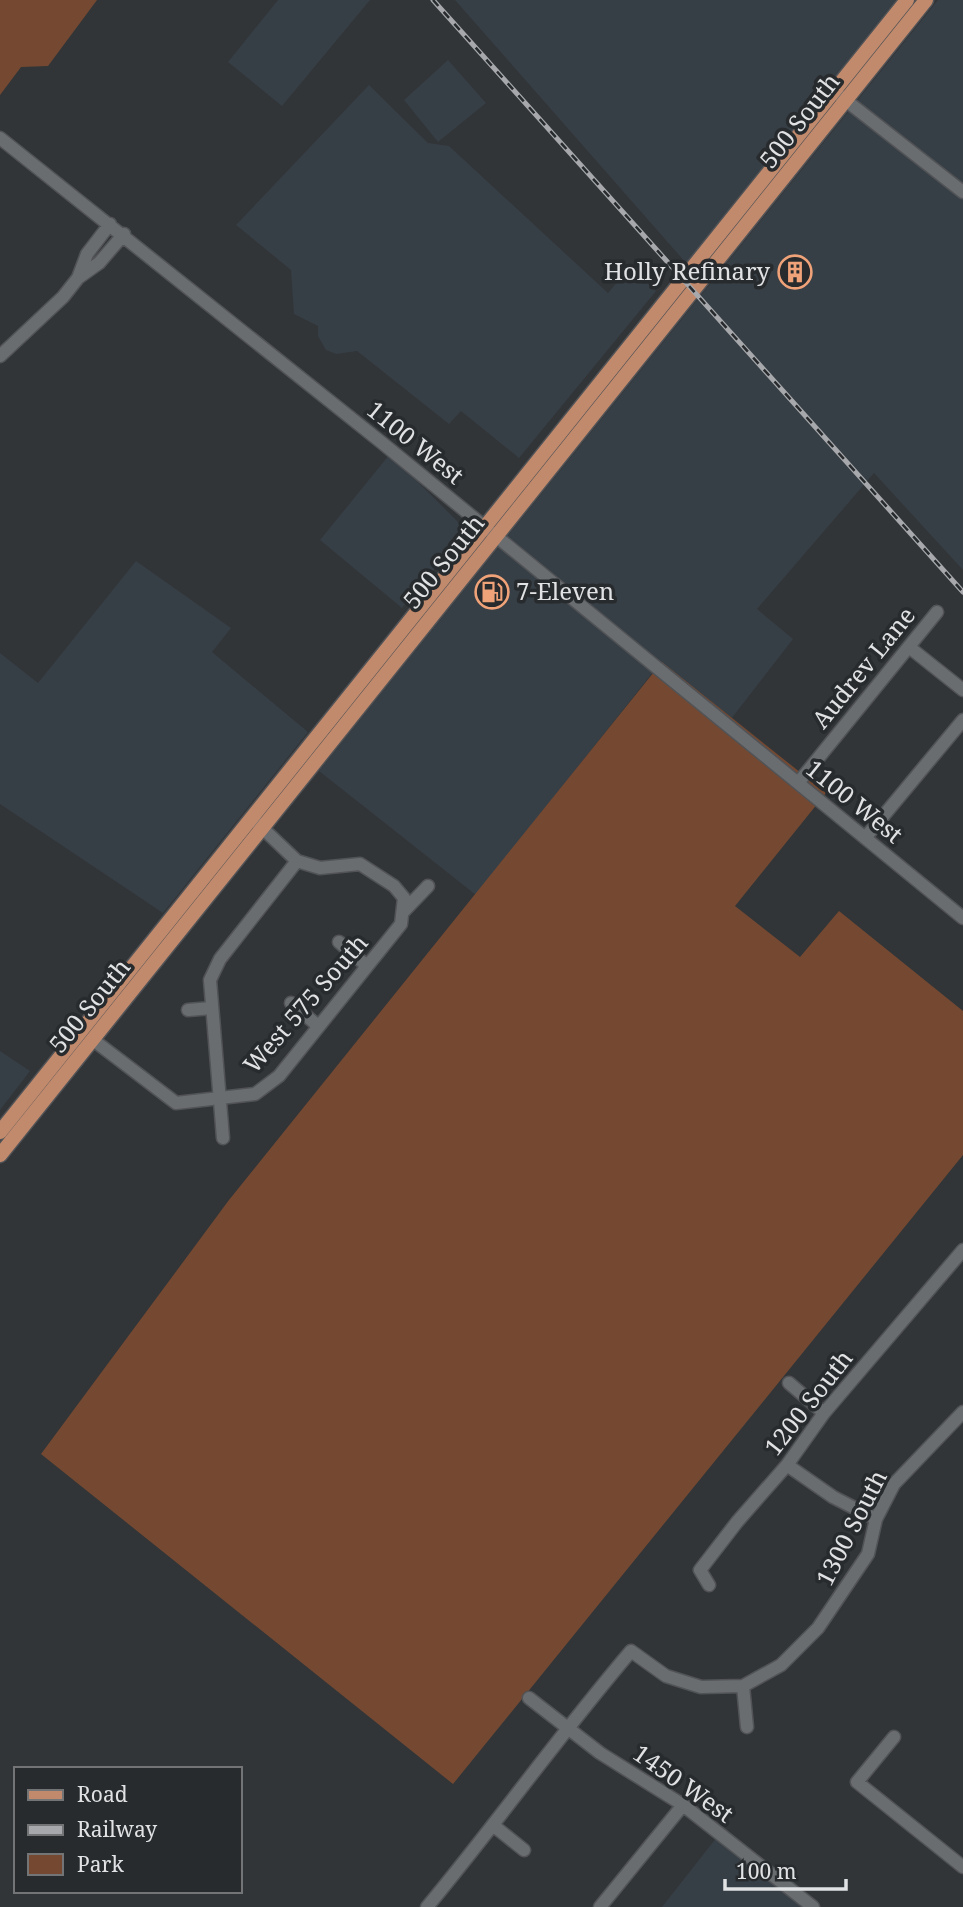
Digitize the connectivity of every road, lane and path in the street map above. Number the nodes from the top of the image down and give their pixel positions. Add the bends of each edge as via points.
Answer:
1 (907, 0) edge
2 (926, 0) edge
3 (840, 95) junction
4 (0, 138) edge
5 (963, 192) edge
6 (110, 224) junction
7 (124, 234) junction
8 (78, 278) junction
9 (0, 356) edge
10 (489, 530) junction
11 (937, 612) dead end
12 (909, 647) junction
13 (963, 690) edge
14 (963, 720) edge
15 (798, 783) junction
16 (256, 822) junction
17 (865, 838) junction
18 (297, 862) junction
19 (428, 886) dead end
20 (404, 911) junction
21 (963, 918) edge
22 (339, 942) dead end
23 (367, 966) junction
24 (291, 1003) dead end
25 (212, 1009) junction
26 (188, 1010) dead end
27 (317, 1025) junction
28 (92, 1039) junction
29 (221, 1099) junction
30 (0, 1132) edge
31 (223, 1138) dead end
32 (0, 1155) edge
33 (963, 1250) edge
34 (789, 1383) dead end
35 (963, 1412) edge
36 (824, 1413) junction
37 (787, 1465) junction
38 (876, 1519) junction
39 (709, 1585) dead end
40 (743, 1686) junction
41 (529, 1698) dead end
42 (747, 1727) dead end
43 (565, 1728) junction
44 (894, 1737) dead end
45 (683, 1805) junction
46 (495, 1826) junction
47 (524, 1850) dead end
48 (963, 1867) edge
49 (427, 1907) edge
50 (600, 1907) edge
51 (813, 1907) edge

1 - 3 main road, 500 South
2 - 3 main road, 500 South
3 - 5 street
3 - 10 main road, 500 South
4 - 6 street, 1100 West
6 - 7 street, 1100 West
6 - 8 street via 87,254
7 - 8 street via 99,263
7 - 10 street, 1100 West
8 - 9 street
10 - 15 street, 1100 West
10 - 16 main road, 500 South
11 - 12 street, Audrev Lane
12 - 13 street
12 - 15 street, Audrev Lane
14 - 17 street
15 - 17 street, 1100 West
16 - 18 street
16 - 28 main road, 500 South
16 - 30 main road, 500 South
17 - 21 street, 1100 West
18 - 20 street via 320,868 360,864 394,886 404,898
18 - 25 street via 214,970
19 - 20 street, West 575 South
20 - 23 street, West 575 South via 401,924
22 - 23 street
23 - 27 street, West 575 South
24 - 27 street
25 - 26 street
25 - 29 street
27 - 29 street, West 575 South via 267,1087 255,1094
28 - 29 street, West 575 South via 176,1103
28 - 32 main road, 500 South
29 - 31 street
33 - 36 street, 1200 South
34 - 36 street
35 - 38 street, 1300 South via 894,1484
36 - 37 street, 1200 South
37 - 38 street
37 - 39 street, 1200 South via 700,1570
38 - 40 street, 1300 South via 868,1554 824,1620 781,1665
40 - 42 street
40 - 43 street via 701,1687 666,1676 631,1651
41 - 43 street, 1450 West
43 - 45 street, 1450 West
43 - 46 street
44 - 48 street via 857,1782
45 - 50 street
45 - 51 street, 1450 West
46 - 47 street
46 - 49 street

